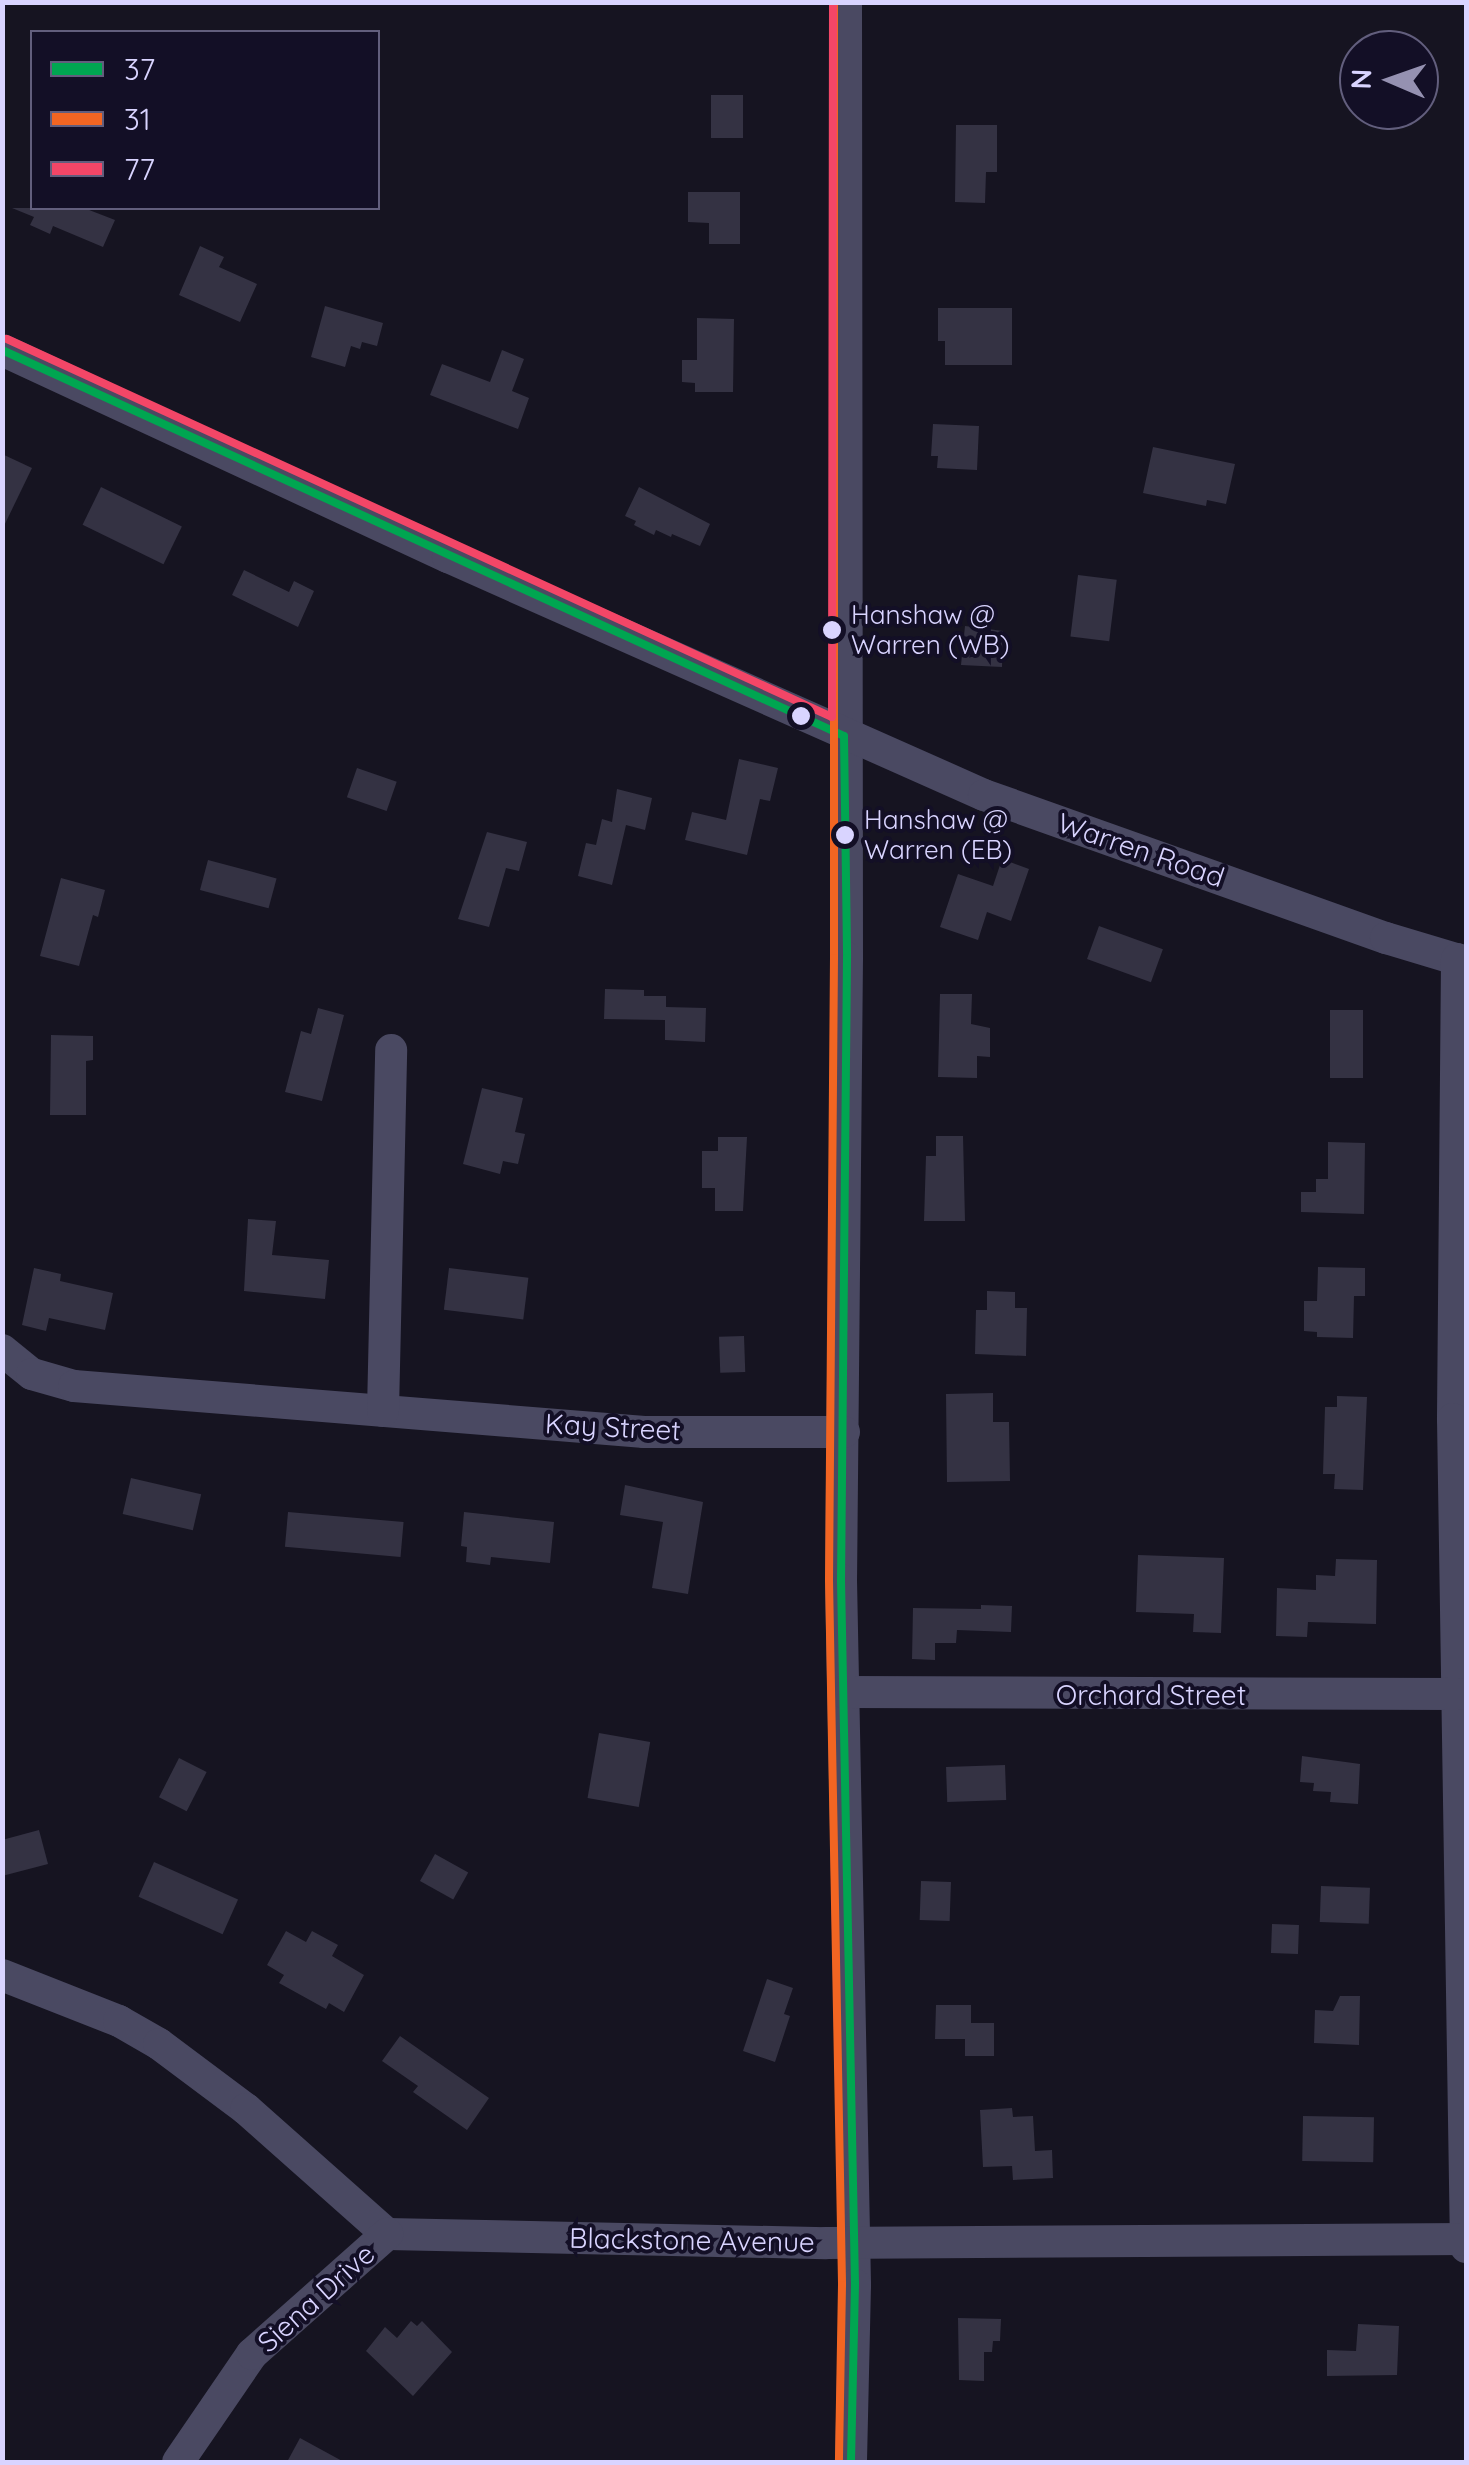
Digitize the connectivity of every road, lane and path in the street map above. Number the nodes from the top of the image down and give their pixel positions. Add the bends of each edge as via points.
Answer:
1 (846, 2) edge
2 (2, 350) edge
3 (844, 736) junction
4 (1462, 960) edge
5 (391, 1050) dead end
6 (2, 1350) edge
7 (383, 1411) junction
8 (844, 1432) junction
9 (843, 1692) junction
10 (1458, 1694) junction
11 (2, 1975) edge
12 (387, 2234) junction
13 (1466, 2239) edge
14 (854, 2242) junction
15 (1466, 2248) edge
16 (178, 2462) edge
17 (850, 2462) edge

1 - 3 street
2 - 3 street, Warren Road
3 - 4 street, Warren Road via 1133,850
3 - 8 street
4 - 10 street via 1453,1419
5 - 7 street
6 - 7 street, Kay Street via 32,1374 63,1384
7 - 8 street, Kay Street via 644,1432
8 - 9 street
9 - 10 street, Orchard Street
9 - 14 street
10 - 13 street
11 - 12 street via 120,2021 159,2044 246,2109
12 - 14 street, Blackstone Avenue
12 - 16 street, Siena Drive via 252,2354
13 - 14 street, Blackstone Avenue
13 - 15 street
14 - 17 street

